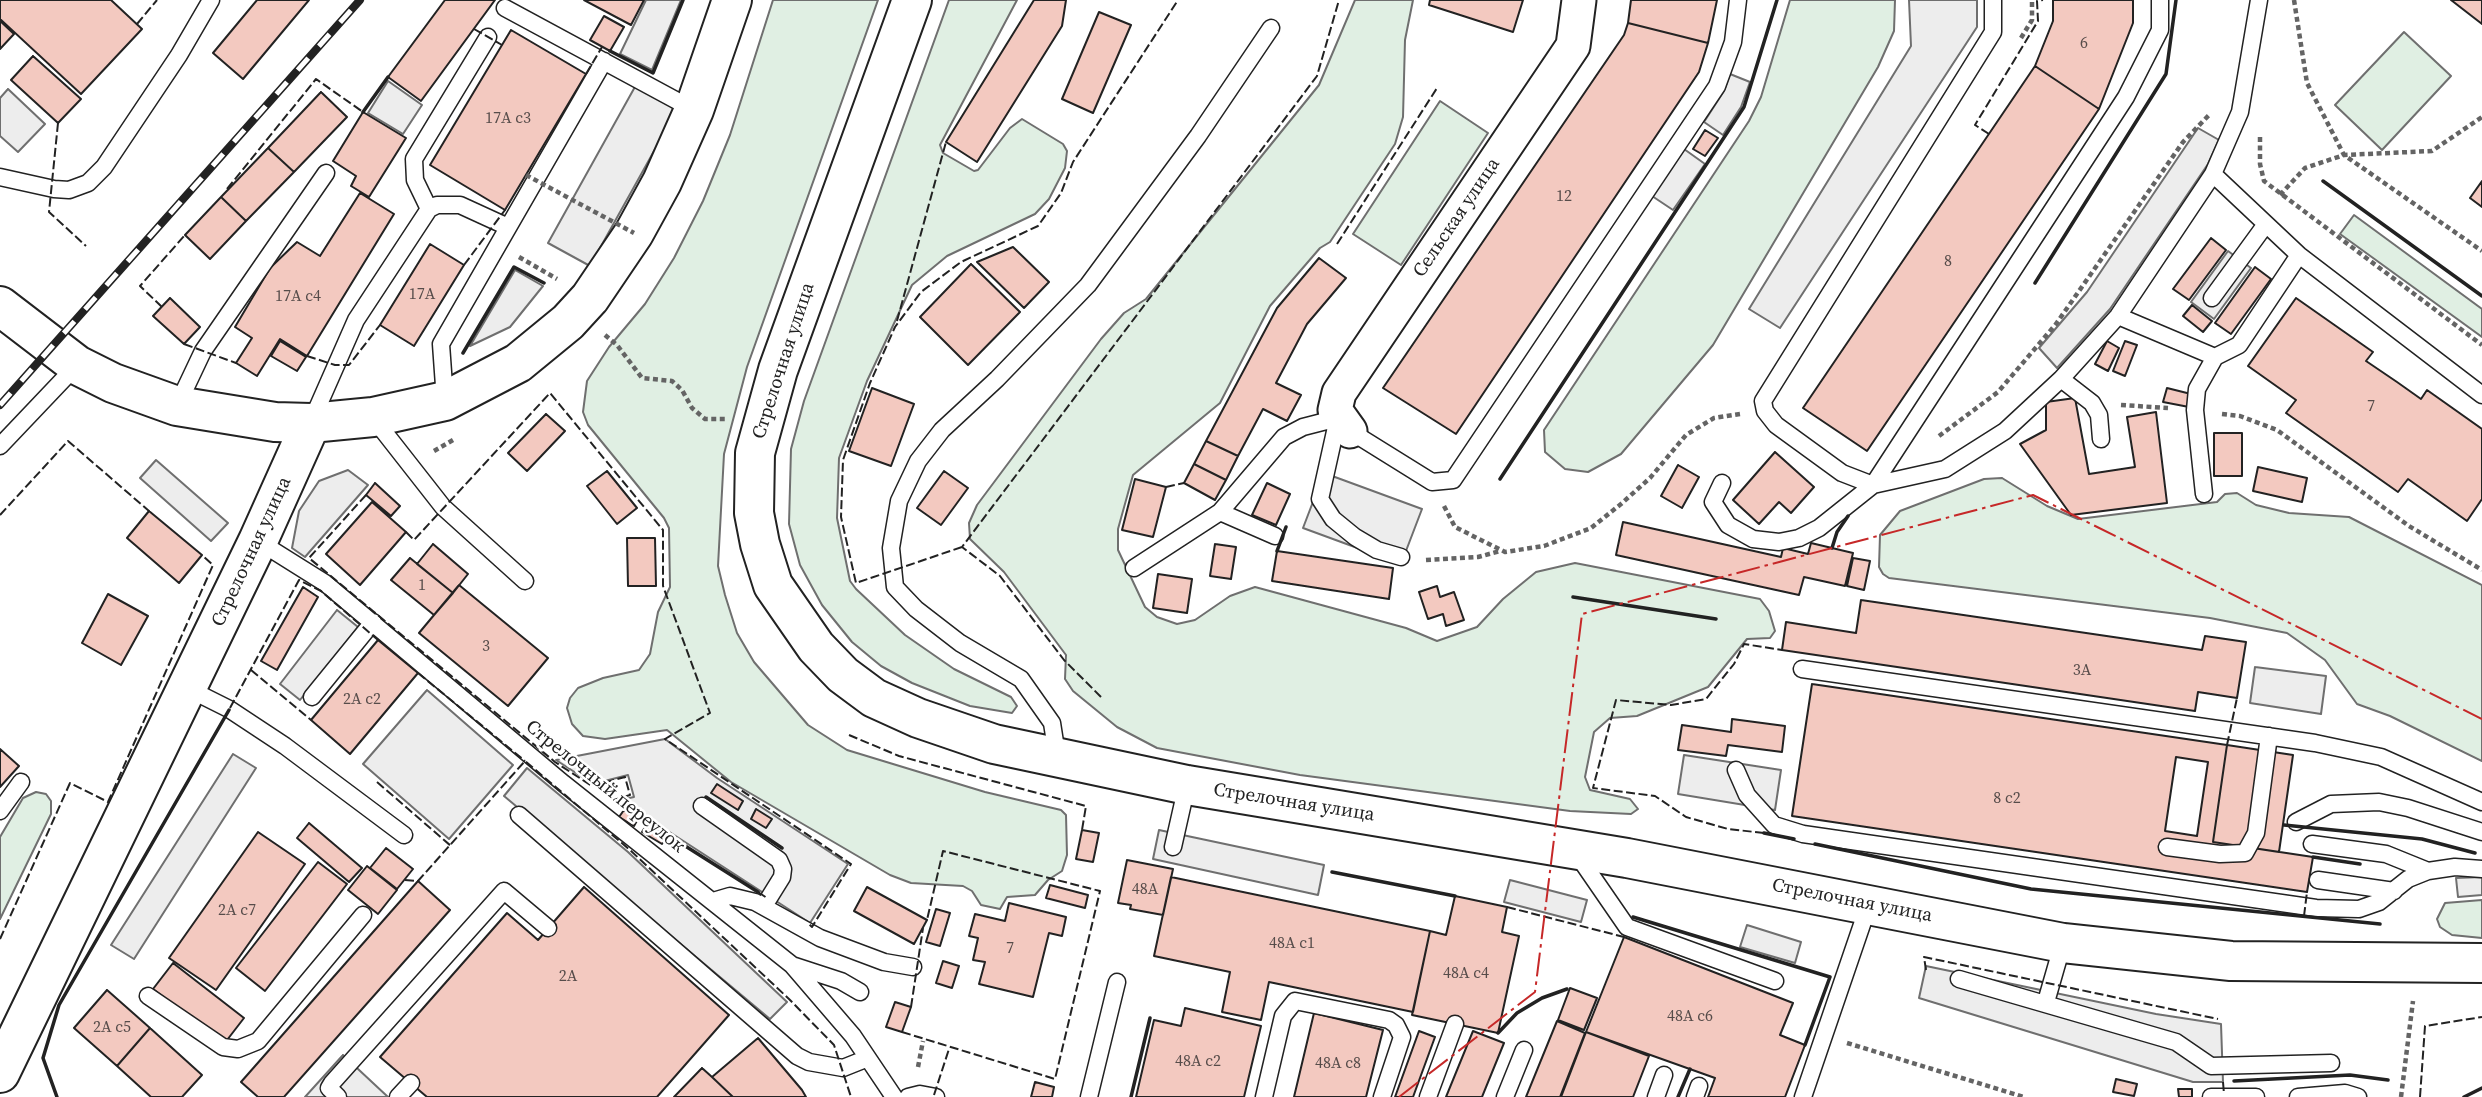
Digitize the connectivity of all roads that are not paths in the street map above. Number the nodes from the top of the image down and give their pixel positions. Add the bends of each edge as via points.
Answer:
1 (211, 0) edge
2 (732, 0) edge
3 (912, 0) edge
4 (1580, 0) edge
5 (1738, 0) edge
6 (1993, 0) edge
7 (2160, 0) edge
8 (2259, 0) edge
9 (505, 8) dead end
10 (1271, 27) dead end
11 (488, 37) dead end
12 (604, 61) junction
13 (694, 110) junction
14 (326, 173) dead end
15 (2213, 174) junction
16 (1, 175) edge
17 (429, 209) junction
18 (2266, 224) junction
19 (508, 227) junction
20 (2300, 255) junction
21 (2212, 298) dead end
22 (0, 306) edge
23 (2118, 316) junction
24 (2215, 357) junction
25 (77, 365) junction
26 (2061, 379) junction
27 (2482, 395) edge
28 (445, 401) junction
29 (177, 406) junction
30 (373, 417) junction
31 (311, 423) junction
32 (1344, 424) junction
33 (2101, 439) dead end
34 (0, 446) edge
35 (1722, 483) dead end
36 (1873, 485) junction
37 (2204, 494) dead end
38 (1220, 512) junction
39 (1275, 536) dead end
40 (258, 541) junction
41 (1401, 557) road end
42 (1134, 568) dead end
43 (526, 581) dead end
44 (373, 622) junction
45 (1802, 669) dead end
46 (187, 688) junction
47 (312, 697) dead end
48 (2269, 736) junction
49 (1057, 758) junction
50 (1737, 770) dead end
51 (21, 782) dead end
52 (1188, 785) junction
53 (2482, 802) edge
54 (702, 806) dead end
55 (0, 811) edge
56 (519, 815) dead end
57 (2296, 822) dead end
58 (2482, 832) edge
59 (404, 835) dead end
60 (2312, 844) dead end
61 (1173, 847) dead end
62 (2167, 847) dead end
63 (1574, 851) junction
64 (2482, 869) edge
65 (2428, 871) junction
66 (2318, 880) dead end
67 (2394, 891) junction
68 (713, 901) junction
69 (1869, 904) junction
70 (764, 906) junction
71 (363, 915) dead end
72 (548, 928) dead end
73 (2063, 943) junction
74 (2482, 963) edge
75 (792, 965) junction
76 (914, 967) dead end
77 (1959, 979) dead end
78 (1775, 981) dead end
79 (1117, 982) dead end
80 (860, 992) dead end
81 (149, 996) dead end
82 (2046, 1002) junction
83 (1455, 1024) dead end
84 (1524, 1050) dead end
85 (868, 1058) junction
86 (2332, 1063) dead end
87 (0, 1073) edge
88 (1664, 1075) dead end
89 (411, 1083) dead end
90 (338, 1097) edge
91 (398, 1097) edge
92 (894, 1097) edge
93 (908, 1097) edge
94 (936, 1097) edge
95 (1088, 1097) edge
96 (1264, 1097) edge
97 (1382, 1097) edge
98 (1428, 1097) edge
99 (1506, 1097) edge
100 (1656, 1097) edge
101 (1803, 1097) edge
102 (2211, 1097) edge
103 (2256, 1097) edge
104 (2298, 1097) edge
105 (2358, 1097) edge

1 - 16 lane via 104,167 88,183 69,190 54,189
2 - 13 main road
3 - 49 main road, Стрелочная улица via 767,403 755,453 754,513 773,584 816,647 843,675 896,708 995,744
4 - 32 street, Сельская улица via 1573,46 1339,393 1335,410
5 - 32 lane via 1733,42 1717,86 1453,480 1432,482
6 - 36 lane via 1993,32 1763,401 1776,425 1842,473
7 - 36 lane via 2160,30 2126,97
8 - 15 lane via 2240,112
9 - 12 lane
10 - 49 lane via 1198,136 1088,285 942,430 918,461 899,501 891,548 895,587 960,643 1021,679 1052,723
11 - 17 lane via 414,159 415,180
12 - 13 lane
12 - 19 lane
13 - 28 main road via 635,233 579,310 519,363
14 - 29 lane via 203,351
15 - 18 lane
15 - 23 lane
17 - 19 lane via 460,205
17 - 31 lane via 356,320
18 - 20 lane
18 - 21 lane
19 - 28 lane via 440,344
20 - 24 lane via 2239,345
20 - 27 lane
22 - 25 main road
23 - 24 lane
23 - 26 lane
24 - 37 lane via 2197,388 2195,410
25 - 29 main road
25 - 34 lane
26 - 33 lane via 2092,402 2099,415
26 - 36 lane via 2005,431 1962,460 1945,469
28 - 30 main road
29 - 31 main road via 275,422
30 - 31 main road
30 - 43 lane via 443,507
31 - 40 main road, Стрелочная улица
32 - 38 lane via 1303,427 1284,437
32 - 41 lane via 1320,499 1333,519 1355,537
35 - 36 lane via 1713,502 1715,509 1738,533 1764,542 1799,538 1819,528
38 - 39 lane
38 - 42 lane
40 - 44 lane, Стрелочный переулок via 325,583
40 - 46 main road, Стрелочная улица
44 - 47 lane
44 - 68 lane, Стрелочный переулок via 563,783
45 - 48 lane
46 - 59 lane via 285,746
46 - 87 main road, Стрелочная улица
48 - 53 lane via 2381,757
48 - 62 lane via 2256,833 2245,853
49 - 52 main road, Стрелочная улица
50 - 67 lane via 1747,795 1774,825 1803,834 2342,911 2379,902
51 - 55 lane
52 - 61 lane
52 - 63 main road, Стрелочная улица
54 - 70 lane via 779,860 782,877
56 - 85 lane via 797,1056 843,1068
57 - 58 lane via 2331,804 2379,802
60 - 65 lane via 2386,854
63 - 69 main road, Стрелочная улица
63 - 78 lane via 1627,928
64 - 65 lane
65 - 67 lane
66 - 67 lane
68 - 70 lane via 740,897
68 - 75 lane, Стрелочный переулок
69 - 73 main road, Стрелочная улица
69 - 101 lane
70 - 76 lane via 820,938 884,962
71 - 81 lane via 270,1030 238,1049 223,1047
72 - 90 lane via 504,891 332,1083 329,1087
73 - 74 main road, Стрелочная улица via 2231,961
73 - 82 lane
75 - 80 lane
75 - 85 lane, Стрелочный переулок
77 - 82 lane
79 - 95 lane
82 - 86 lane via 2176,1042 2211,1066
83 - 98 lane
84 - 99 lane
85 - 92 lane, Стрелочный переулок
88 - 100 lane
89 - 91 lane
93 - 94 lane
96 - 97 lane via 1283,1016 1295,1001 1396,1025 1402,1037
102 - 103 lane
104 - 105 lane via 2345,1093

